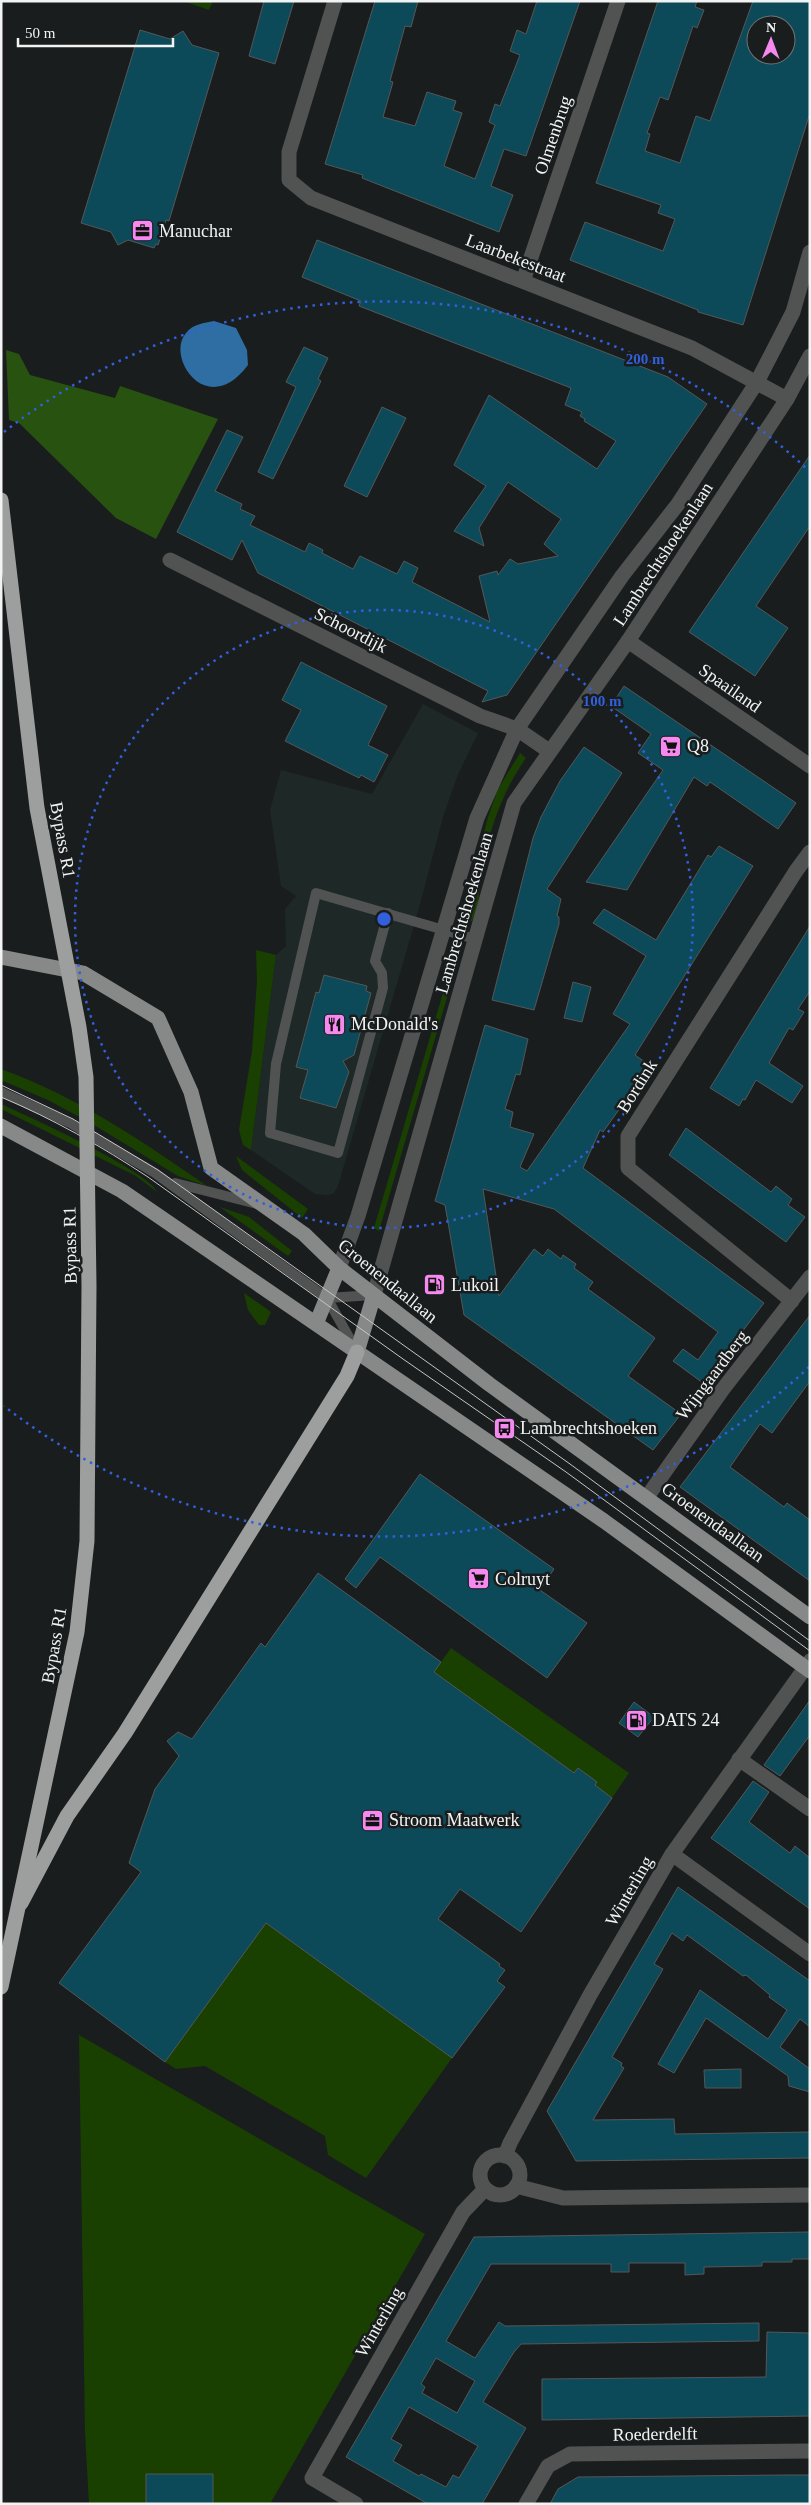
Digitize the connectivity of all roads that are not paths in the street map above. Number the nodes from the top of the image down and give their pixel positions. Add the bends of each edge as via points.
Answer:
1 (335, 1) edge
2 (618, 1) edge
3 (810, 252) edge
4 (522, 281) junction
5 (810, 356) edge
6 (757, 382) junction
7 (787, 399) junction
8 (1, 500) edge
9 (170, 560) dead end
10 (628, 641) junction
11 (517, 729) junction
12 (549, 751) junction
13 (810, 766) edge
14 (810, 852) edge
15 (388, 913) junction
16 (443, 928) junction
17 (475, 939) junction
18 (1, 957) edge
19 (1, 1092) edge
20 (1, 1126) edge
21 (155, 1173) junction
22 (266, 1206) junction
23 (339, 1268) junction
24 (810, 1277) edge
25 (374, 1295) junction
26 (327, 1298) junction
27 (792, 1301) junction
28 (316, 1324) junction
29 (357, 1352) junction
30 (647, 1497) junction
31 (810, 1617) edge
32 (808, 1667) edge
33 (740, 1759) junction
34 (810, 1809) edge
35 (672, 1854) junction
36 (18, 1908) junction
37 (810, 1954) edge
38 (1, 1987) edge
39 (505, 2156) junction
40 (516, 2186) junction
41 (485, 2190) junction
42 (810, 2195) edge
43 (810, 2451) edge
44 (356, 2504) edge
45 (526, 2504) edge

1 - 4 street, Laarbekestraat via 289,152 289,180 311,198
2 - 4 street, Olmenbrug
3 - 6 street, Lambrechtshoekenlaan via 793,312
4 - 6 street, Laarbekestraat via 692,348
5 - 7 street, Lambrechtshoekenlaan
6 - 7 street
6 - 11 street, Lambrechtshoekenlaan via 678,504 622,576
7 - 10 street, Lambrechtshoekenlaan
8 - 36 highway, Bypass R1, bridge via 37,808 80,1027 86,1077 89,1286 87,1541 77,1632
9 - 11 street, Schoordijk via 473,713
10 - 12 street, Lambrechtshoekenlaan
10 - 13 street, Spaailand
11 - 12 street
11 - 16 street, Lambrechtshoekenlaan via 477,818
12 - 17 street, Lambrechtshoekenlaan via 514,804
14 - 27 street, Bordink via 628,1136 628,1168
15 - 15 lane via 316,893 276,1064 270,1133 338,1153 383,988 382,973 375,961
15 - 16 lane
16 - 17 lane
16 - 23 street, Lambrechtshoekenlaan via 358,1216
17 - 25 street, Lambrechtshoekenlaan
18 - 22 main road, Groenendaallaan via 83,973 158,1018 191,1092 211,1168
19 - 21 lane via 70,1123
20 - 28 main road via 122,1191
21 - 22 lane via 182,1186
21 - 26 lane
22 - 23 main road, Groenendaallaan via 304,1234
23 - 25 main road, Groenendaallaan
23 - 26 main road
24 - 27 street, Wijngaardberg
25 - 26 lane
25 - 29 main road
25 - 30 main road, Groenendaallaan via 489,1384
26 - 28 main road
26 - 29 lane
27 - 30 street, Wijngaardberg via 723,1389
28 - 29 main road
29 - 32 main road
29 - 36 highway, bridge via 347,1376 125,1734 67,1816
30 - 31 main road, Groenendaallaan
32 - 33 street, Winterling
33 - 34 street
33 - 35 street, Winterling
35 - 37 street
35 - 39 street, Winterling via 590,1995
36 - 38 highway, Bypass R1, bridge
39 - 40 street via 511,2158 518,2168 520,2174
39 - 41 street via 492,2156 482,2165 480,2178
40 - 41 street via 502,2195
40 - 42 street via 563,2198
41 - 44 street, Winterling via 463,2212 312,2478
43 - 45 street, Roederdelft via 570,2454 548,2466

